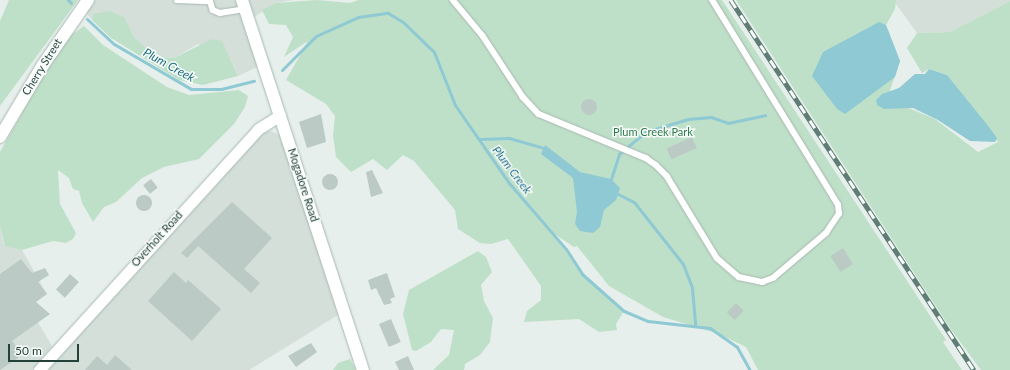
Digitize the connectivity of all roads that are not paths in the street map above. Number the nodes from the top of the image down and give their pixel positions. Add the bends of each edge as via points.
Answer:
1 (88, 0) edge
2 (177, 0) edge
3 (453, 0) edge
4 (712, 0) edge
5 (210, 1) edge
6 (244, 5) edge
7 (280, 115) junction
8 (0, 137) edge
9 (39, 370) edge
10 (363, 370) edge

1 - 8 street, Cherry Street via 43,65
2 - 5 lane
3 - 4 lane via 484,36 523,97 539,114 646,158 667,176 718,258 739,277 751,281 773,278 835,223 839,214 833,193
5 - 6 lane via 213,10 220,13
6 - 7 street, Mogadore Road
7 - 9 street, Overholt Road via 258,129
7 - 10 street, Mogadore Road

